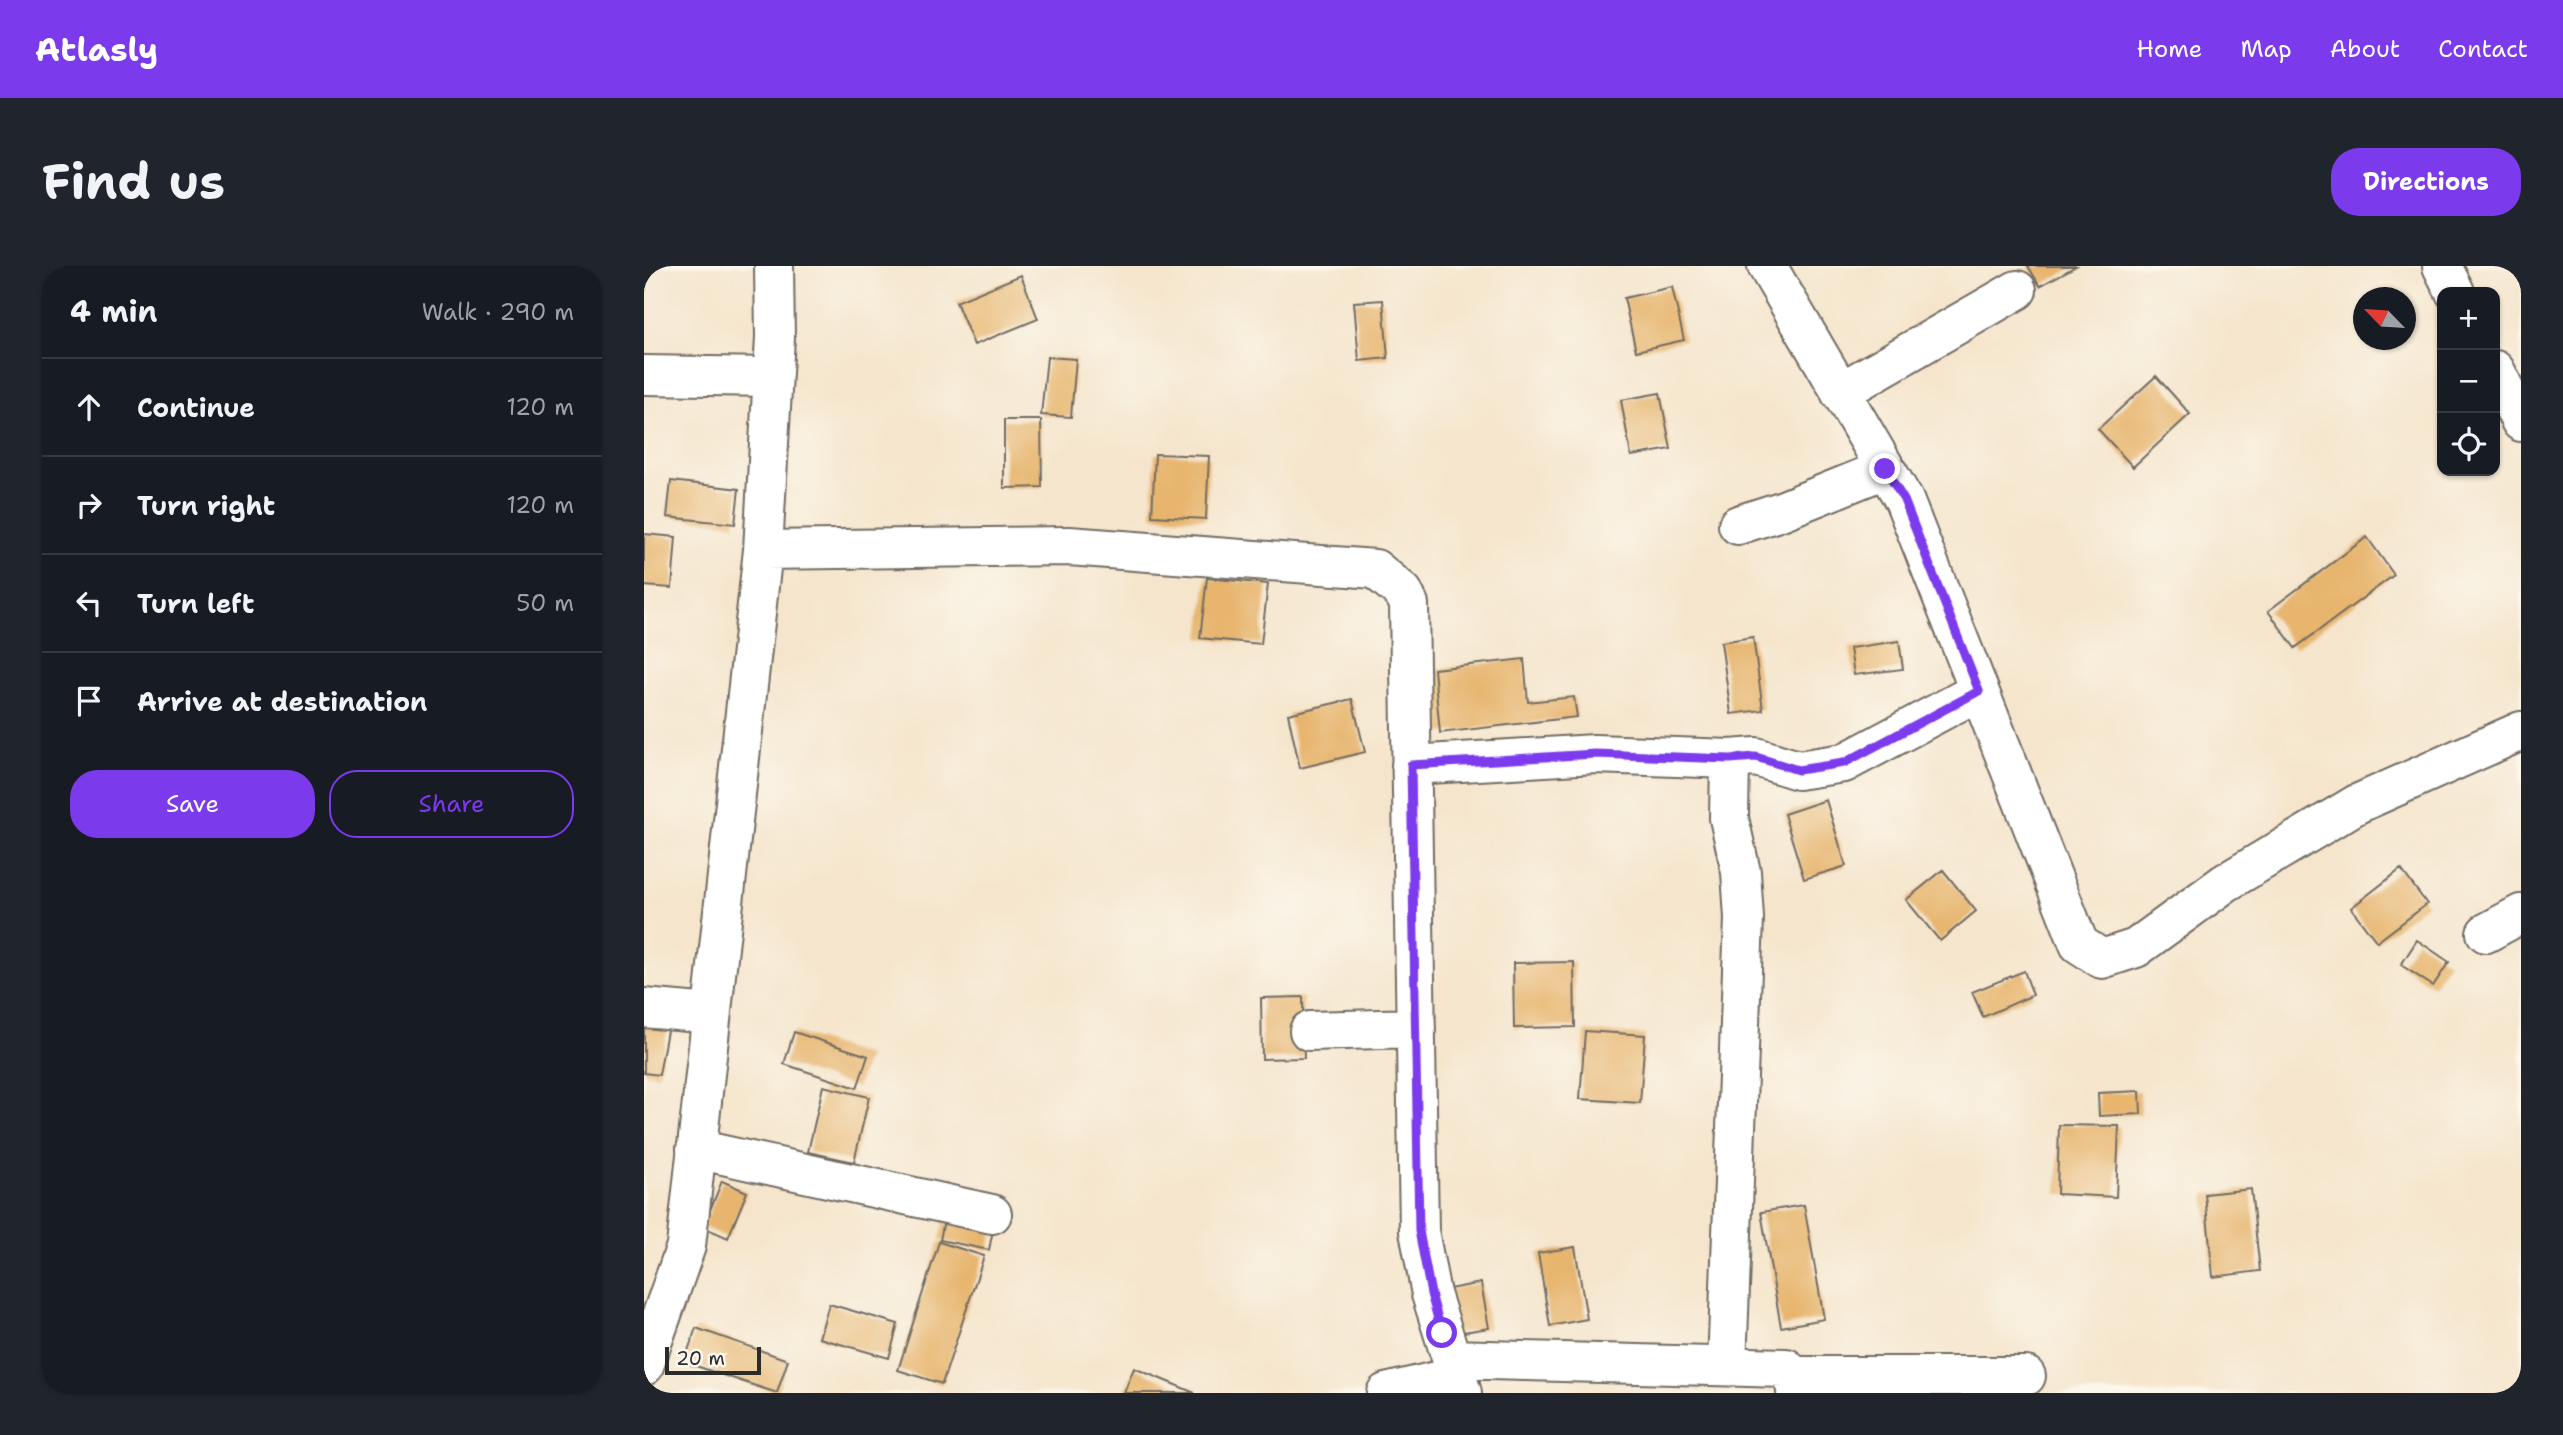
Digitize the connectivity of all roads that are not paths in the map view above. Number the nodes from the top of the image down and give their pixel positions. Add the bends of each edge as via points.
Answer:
1 (774, 266) edge
2 (1767, 266) edge
3 (2017, 290) dead end
4 (644, 375) edge
5 (772, 377) junction
6 (2500, 380) edge
7 (1840, 392) junction
8 (2521, 422) edge
9 (1885, 469) junction
10 (1738, 525) dead end
11 (763, 550) junction
12 (1979, 691) junction
13 (2521, 731) edge
14 (1730, 759) junction
15 (1411, 765) junction
16 (2521, 914) edge
17 (2486, 933) dead end
18 (644, 1008) edge
19 (711, 1014) junction
20 (1416, 1028) junction
21 (1309, 1031) dead end
22 (696, 1149) junction
23 (992, 1214) dead end
24 (644, 1366) edge
25 (1727, 1367) junction
26 (1457, 1376) edge
27 (2026, 1376) dead end
28 (1794, 1385) edge
29 (1386, 1393) edge

1 - 5 street
2 - 7 street
3 - 7 street
4 - 5 street
5 - 11 street
6 - 8 street
7 - 9 street
9 - 10 street
9 - 12 street via 1904,500
11 - 15 street via 1069,546 1375,569 1403,592 1409,604
11 - 19 street
12 - 13 street via 2079,944 2102,959 2136,948 2225,883 2357,804
12 - 14 street via 1844,763 1798,770 1756,757
14 - 15 street via 1595,754
14 - 25 street via 1728,818 1741,872 1744,918
15 - 20 street
16 - 17 street
18 - 19 street
19 - 22 street
20 - 21 street
20 - 26 street via 1419,1231 1431,1294
22 - 23 street
22 - 24 street via 686,1246
25 - 26 street
25 - 28 street via 1786,1368
26 - 29 street
27 - 28 street

